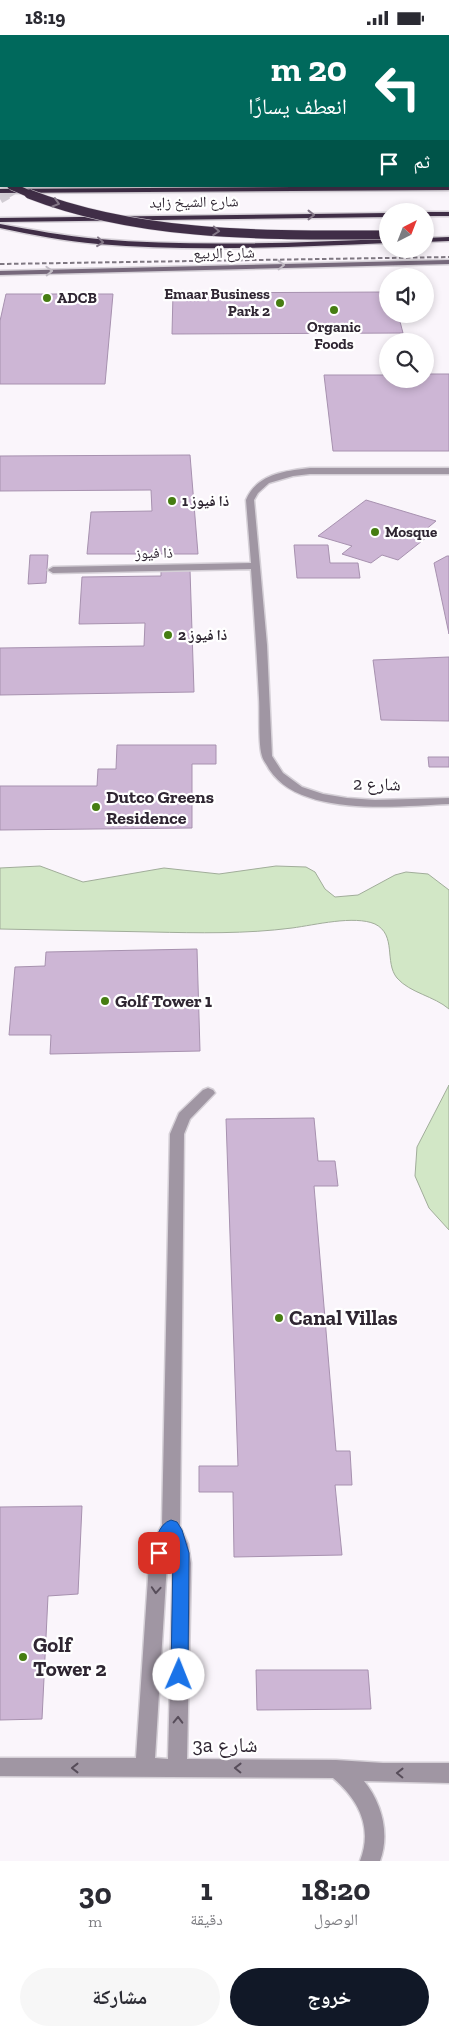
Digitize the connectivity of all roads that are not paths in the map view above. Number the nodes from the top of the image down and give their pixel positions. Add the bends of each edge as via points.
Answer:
1 (14, 187) edge
2 (449, 188) edge
3 (0, 191) tunnel mouth
4 (434, 214) edge
5 (449, 214) edge
6 (379, 215) edge
7 (0, 220) edge
8 (0, 226) edge
9 (379, 235) edge
10 (434, 236) edge
11 (449, 237) edge
12 (434, 239) edge
13 (379, 241) edge
14 (449, 262) edge
15 (0, 273) edge
16 (449, 471) edge
17 (255, 566) junction
18 (53, 569) dead end
19 (449, 801) edge
20 (208, 1093) dead end
21 (171, 1527) junction
22 (0, 1767) edge
23 (145, 1769) junction
24 (177, 1769) junction
25 (336, 1769) junction
26 (449, 1773) edge
27 (370, 1861) edge

1 -> 9 highway, bridge via 68,207 167,226 244,233
2 - 3 highway, شارع الشيخ زايد
4 - 5 highway
7 -> 6 highway, شارع الشيخ زايد
8 -> 13 highway via 73,239 165,246
10 - 11 highway
11 - 12 highway
15 -> 14 main road, شارع الربيع
16 - 17 street, شارع 2 via 310,471 268,480 252,492 250,500
17 - 18 street, ذا فيوز
17 - 19 street, شارع 2 via 267,756 279,777 306,793 345,801
20 - 21 street via 184,1117 177,1134
21 -> 23 street via 162,1543 158,1563
24 -> 21 street via 182,1558
23 -> 22 street, 3a شارع
23 - 24 street, 3a شارع
25 -> 24 street, 3a شارع
26 -> 25 street, 3a شارع
25 - 27 street via 355,1785 369,1806 376,1831

